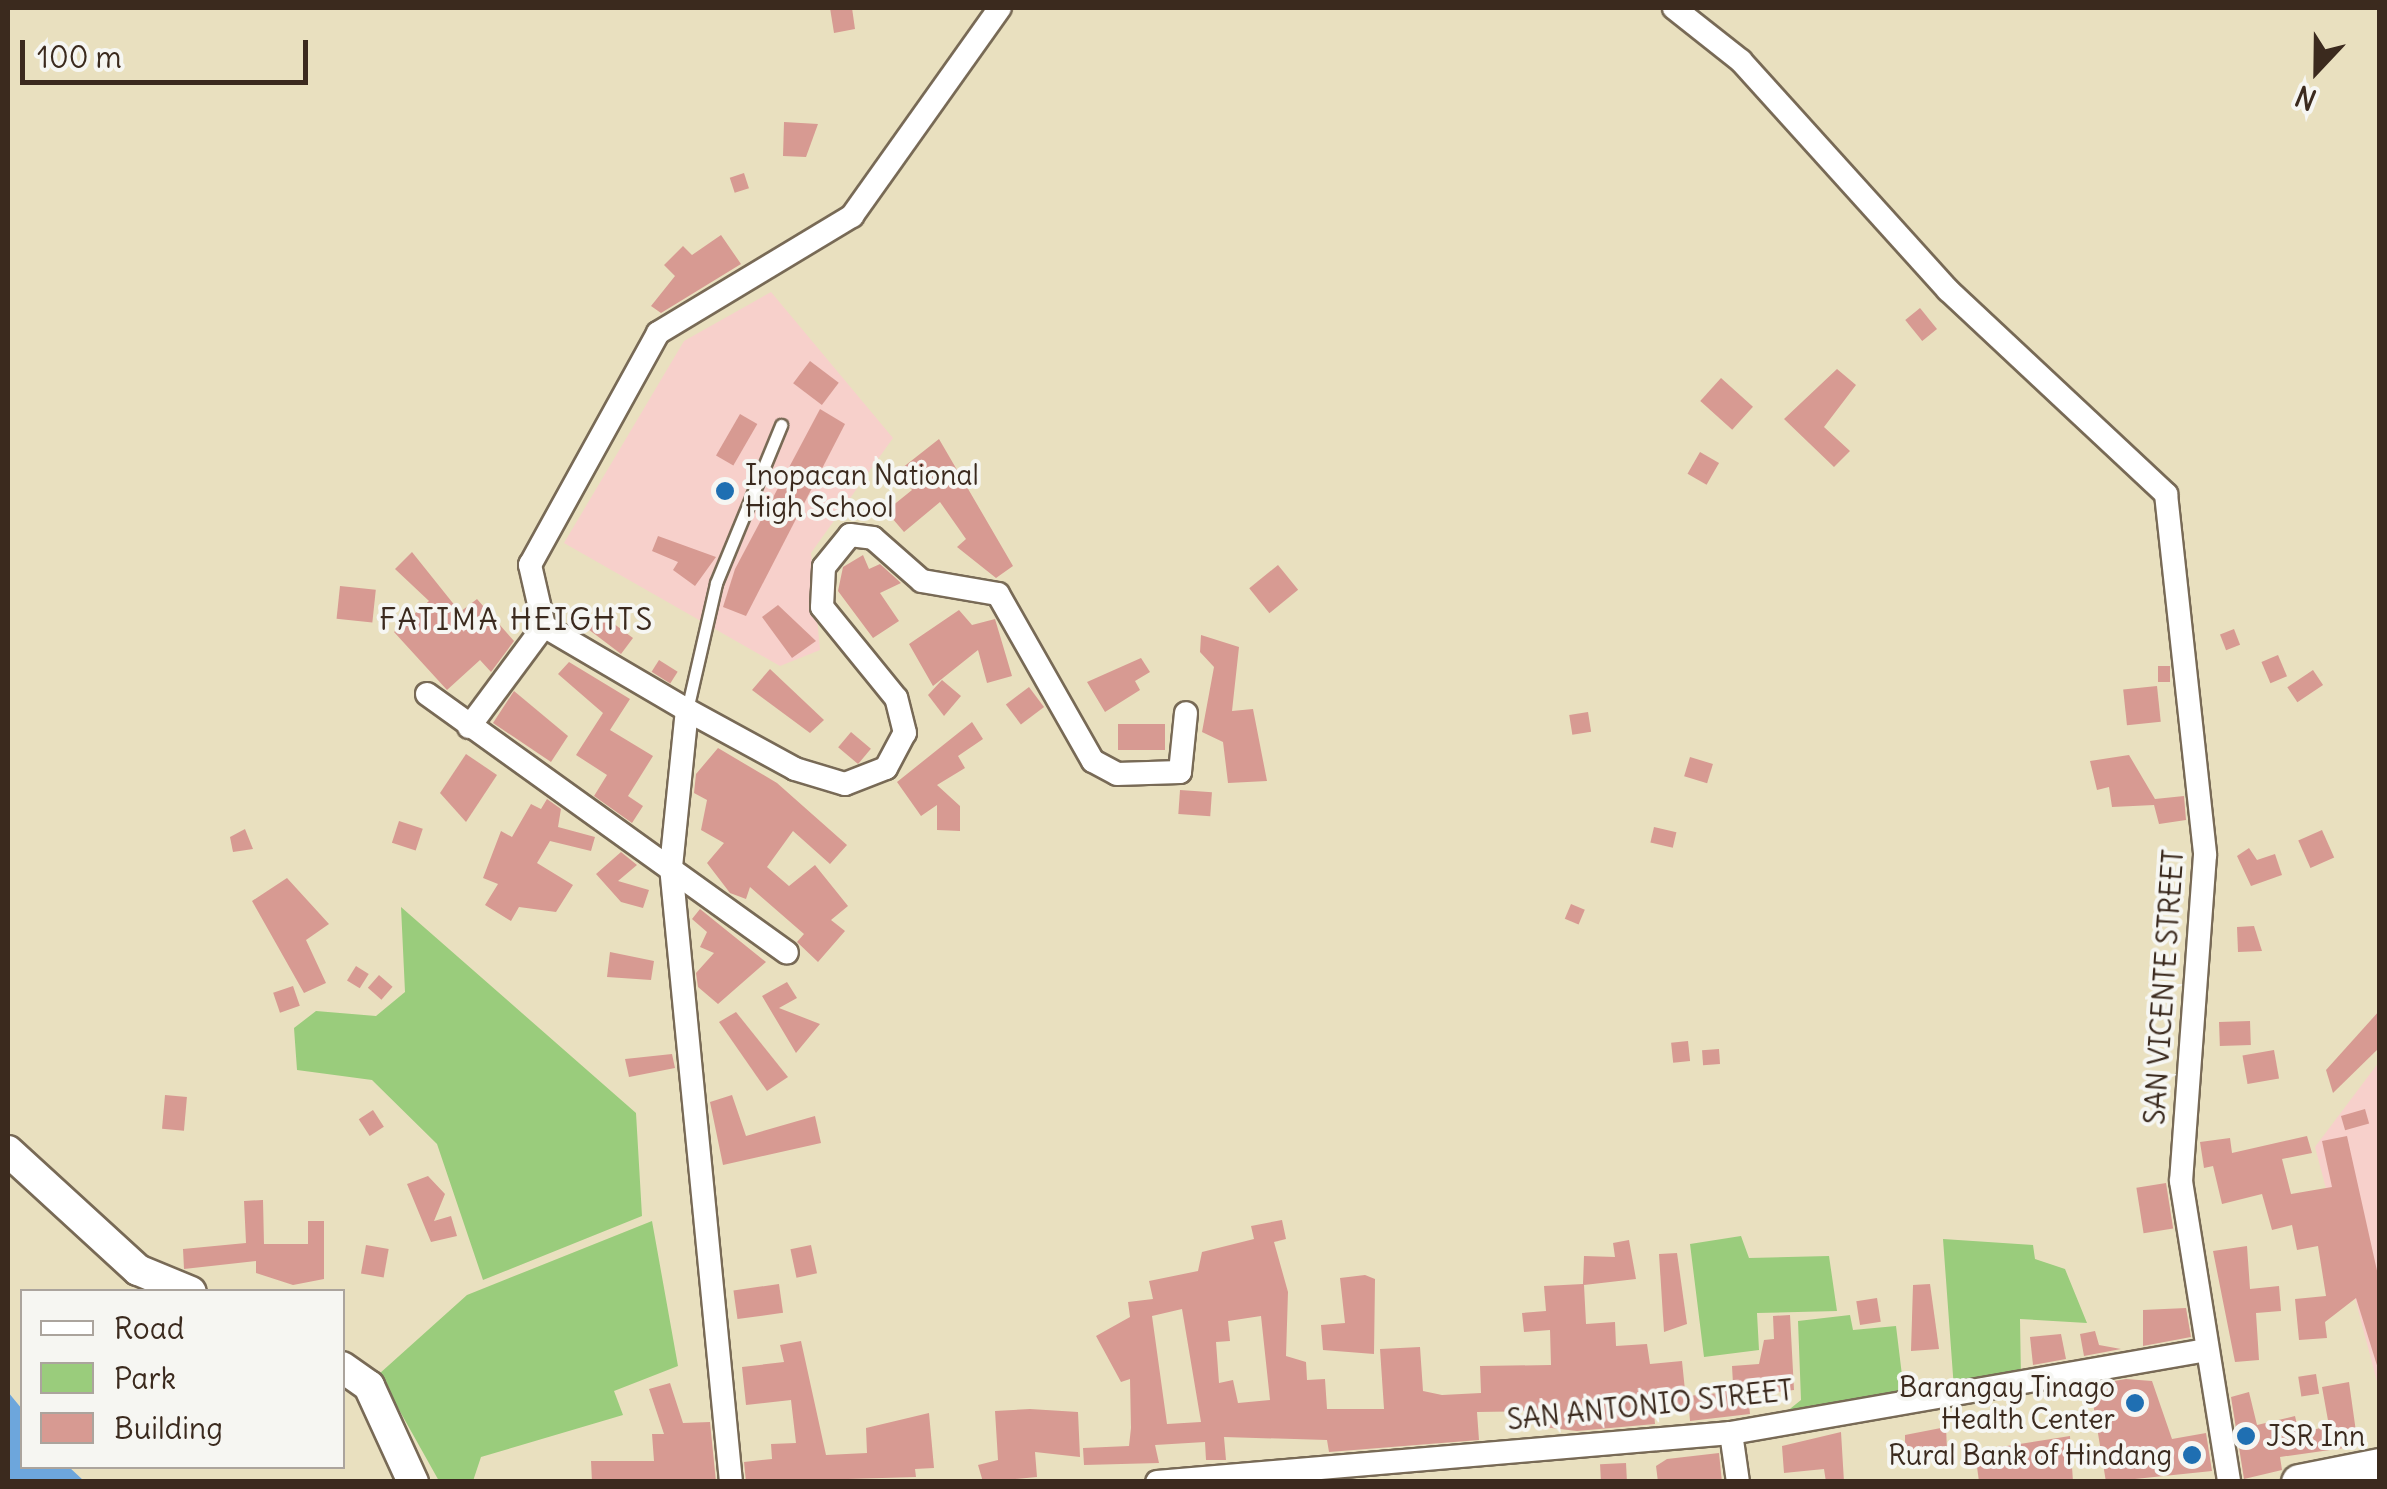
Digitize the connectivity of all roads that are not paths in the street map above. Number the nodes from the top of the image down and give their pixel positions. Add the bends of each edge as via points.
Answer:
1 (1000, 8) edge
2 (1674, 8) edge
3 (781, 425) dead end
4 (544, 626) junction
5 (427, 694) dead end
6 (688, 710) junction
7 (1186, 713) dead end
8 (469, 726) junction
9 (670, 868) junction
10 (787, 953) dead end
11 (8, 1151) edge
12 (184, 1289) edge
13 (2206, 1350) junction
14 (345, 1369) edge
15 (1730, 1434) junction
16 (2380, 1466) edge
17 (1332, 1473) edge
18 (412, 1482) edge
19 (731, 1482) edge
20 (1157, 1482) edge
21 (1738, 1482) edge
22 (2229, 1482) edge
23 (2299, 1482) edge

1 - 4 street via 852,216 658,333 530,565
2 - 13 street, SAN VICENTE STREET via 1741,60 1948,290 2166,494 2205,855 2182,1181
3 - 6 lane via 716,583
4 - 6 street
4 - 8 street
5 - 8 street
6 - 7 street via 845,784 886,768 904,733 896,698 822,607 819,588 850,535 873,538 922,581 998,594 1093,761 1117,774 1180,772
6 - 9 street
8 - 9 street
9 - 10 street
9 - 19 street
11 - 12 street via 138,1270
13 - 15 street, SAN ANTONIO STREET
13 - 22 street, SAN VICENTE STREET
14 - 18 street via 368,1386
15 - 17 street, SAN ANTONIO STREET
15 - 21 street
16 - 23 main road
17 - 20 street, SAN ANTONIO STREET

